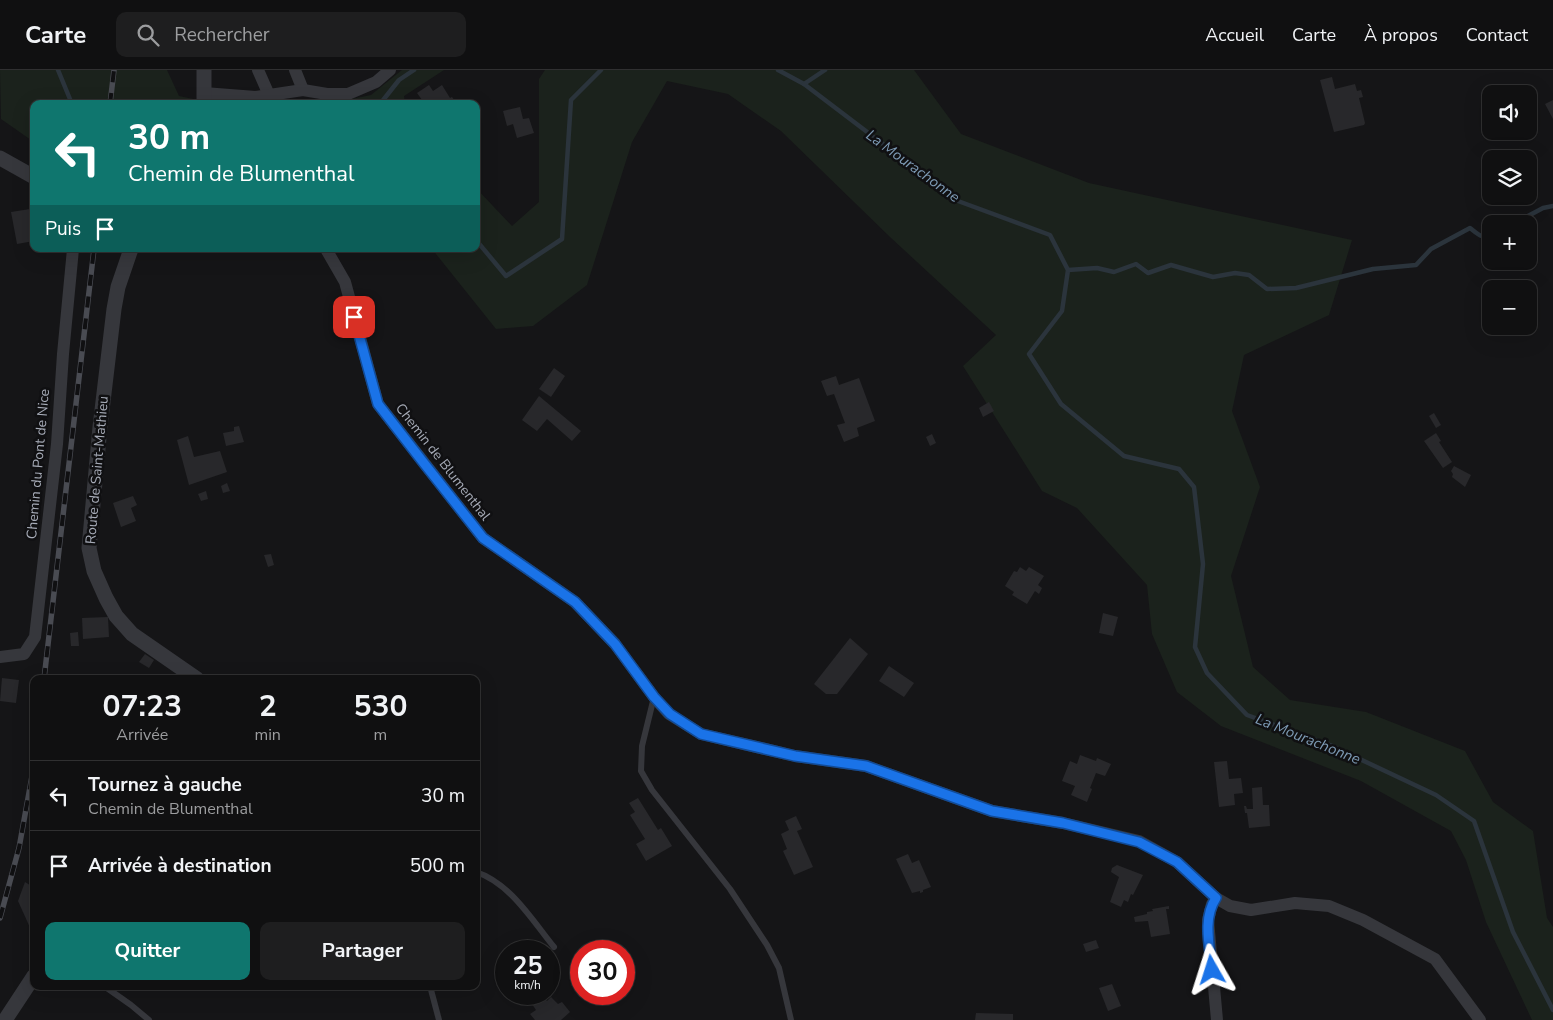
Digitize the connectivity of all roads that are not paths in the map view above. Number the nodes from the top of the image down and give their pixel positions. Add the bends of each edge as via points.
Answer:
1 (204, 70) edge
2 (258, 70) edge
3 (295, 70) edge
4 (390, 70) edge
5 (303, 90) junction
6 (269, 95) junction
7 (204, 98) edge
8 (0, 158) edge
9 (30, 174) edge
10 (73, 252) edge
11 (130, 252) edge
12 (328, 252) edge
13 (0, 657) edge
14 (191, 675) edge
15 (654, 697) junction
16 (480, 873) edge
17 (1216, 898) junction
18 (548, 940) edge
19 (30, 982) edge
20 (110, 990) edge
21 (431, 990) edge
22 (5, 1020) edge
23 (149, 1020) edge
24 (439, 1020) edge
25 (791, 1020) edge
26 (1217, 1020) edge
27 (1480, 1020) edge

1 - 7 street
2 - 6 street
3 - 5 street
4 - 5 street via 376,82 348,94
5 - 6 street
6 - 7 street
8 - 9 street
10 - 13 street, Chemin du Pont de Nice via 57,444 36,637 24,654
11 - 14 street, Route de Saint-Mathieu via 114,309 89,548 94,571 116,616 132,634
12 - 15 street, Chemin de Blumenthal via 345,282 378,404 483,538 575,602 615,644
15 - 17 street, Chemin de Blumenthal via 670,714 701,734 795,756 866,766 992,811 1063,823 1139,842 1177,862
15 - 25 lane via 642,746 641,771 652,790 730,889 767,945 779,968
16 - 18 lane via 500,883
17 - 26 street via 1208,920
17 - 27 street, Chemin de Blumenthal via 1230,906 1251,910 1295,902 1329,906 1363,920 1435,959
19 - 22 street
20 - 23 lane
21 - 24 lane

